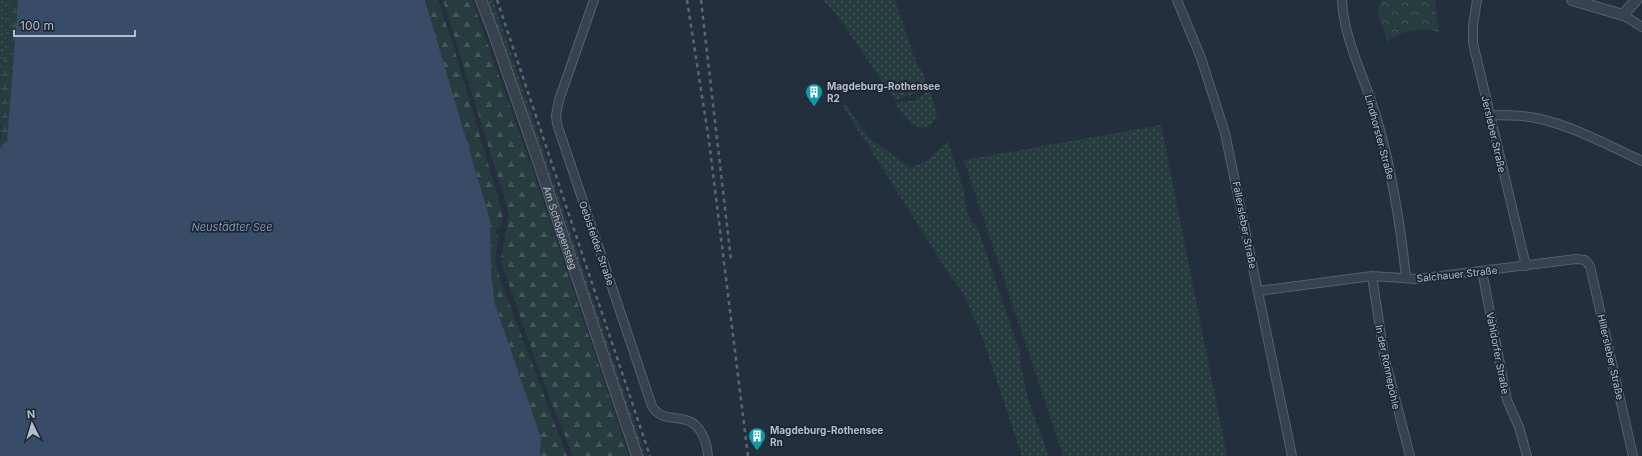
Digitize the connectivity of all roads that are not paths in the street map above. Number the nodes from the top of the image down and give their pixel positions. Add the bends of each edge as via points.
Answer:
1 (480, 0) edge
2 (594, 0) edge
3 (1176, 0) edge
4 (1342, 0) edge
5 (1477, 0) edge
6 (1572, 0) edge
7 (1636, 0) edge
8 (1623, 15) junction
9 (1642, 27) edge
10 (1490, 115) junction
11 (1642, 161) edge
12 (1585, 260) joint
13 (1526, 266) junction
14 (1482, 271) junction
15 (1372, 276) junction
16 (1406, 277) junction
17 (1258, 291) junction
18 (637, 456) edge
19 (708, 456) edge
20 (1292, 456) edge
21 (1410, 456) edge
22 (1527, 456) edge
23 (1633, 456) edge

1 - 18 street, Am Schöppensteg via 534,148
2 - 19 street, Oebisfelder Straße via 559,100 556,122 652,406 665,418 686,420 697,426
3 - 17 street, Fallersleber Straße via 1196,45 1218,108 1235,176
4 - 16 street, Lindhorster Straße via 1350,42 1376,116 1388,162 1399,216
5 - 10 street, Jersleber Straße via 1472,25 1474,43
6 - 8 street
7 - 8 street
8 - 9 street
10 - 11 street via 1521,116 1555,123
10 - 13 street, Jersleber Straße
12 - 13 street, Salchauer Straße
12 - 23 street, Hillersleber Straße via 1590,266
13 - 14 street, Salchauer Straße
14 - 16 street, Salchauer Straße via 1416,279
14 - 22 street, Vahldorfer Straße via 1507,400 1519,427
15 - 16 street, Salchauer Straße
15 - 17 street, Salchauer Straße
15 - 21 street, In der Rönnepöhle via 1383,350
17 - 20 street, Fallersleber Straße

